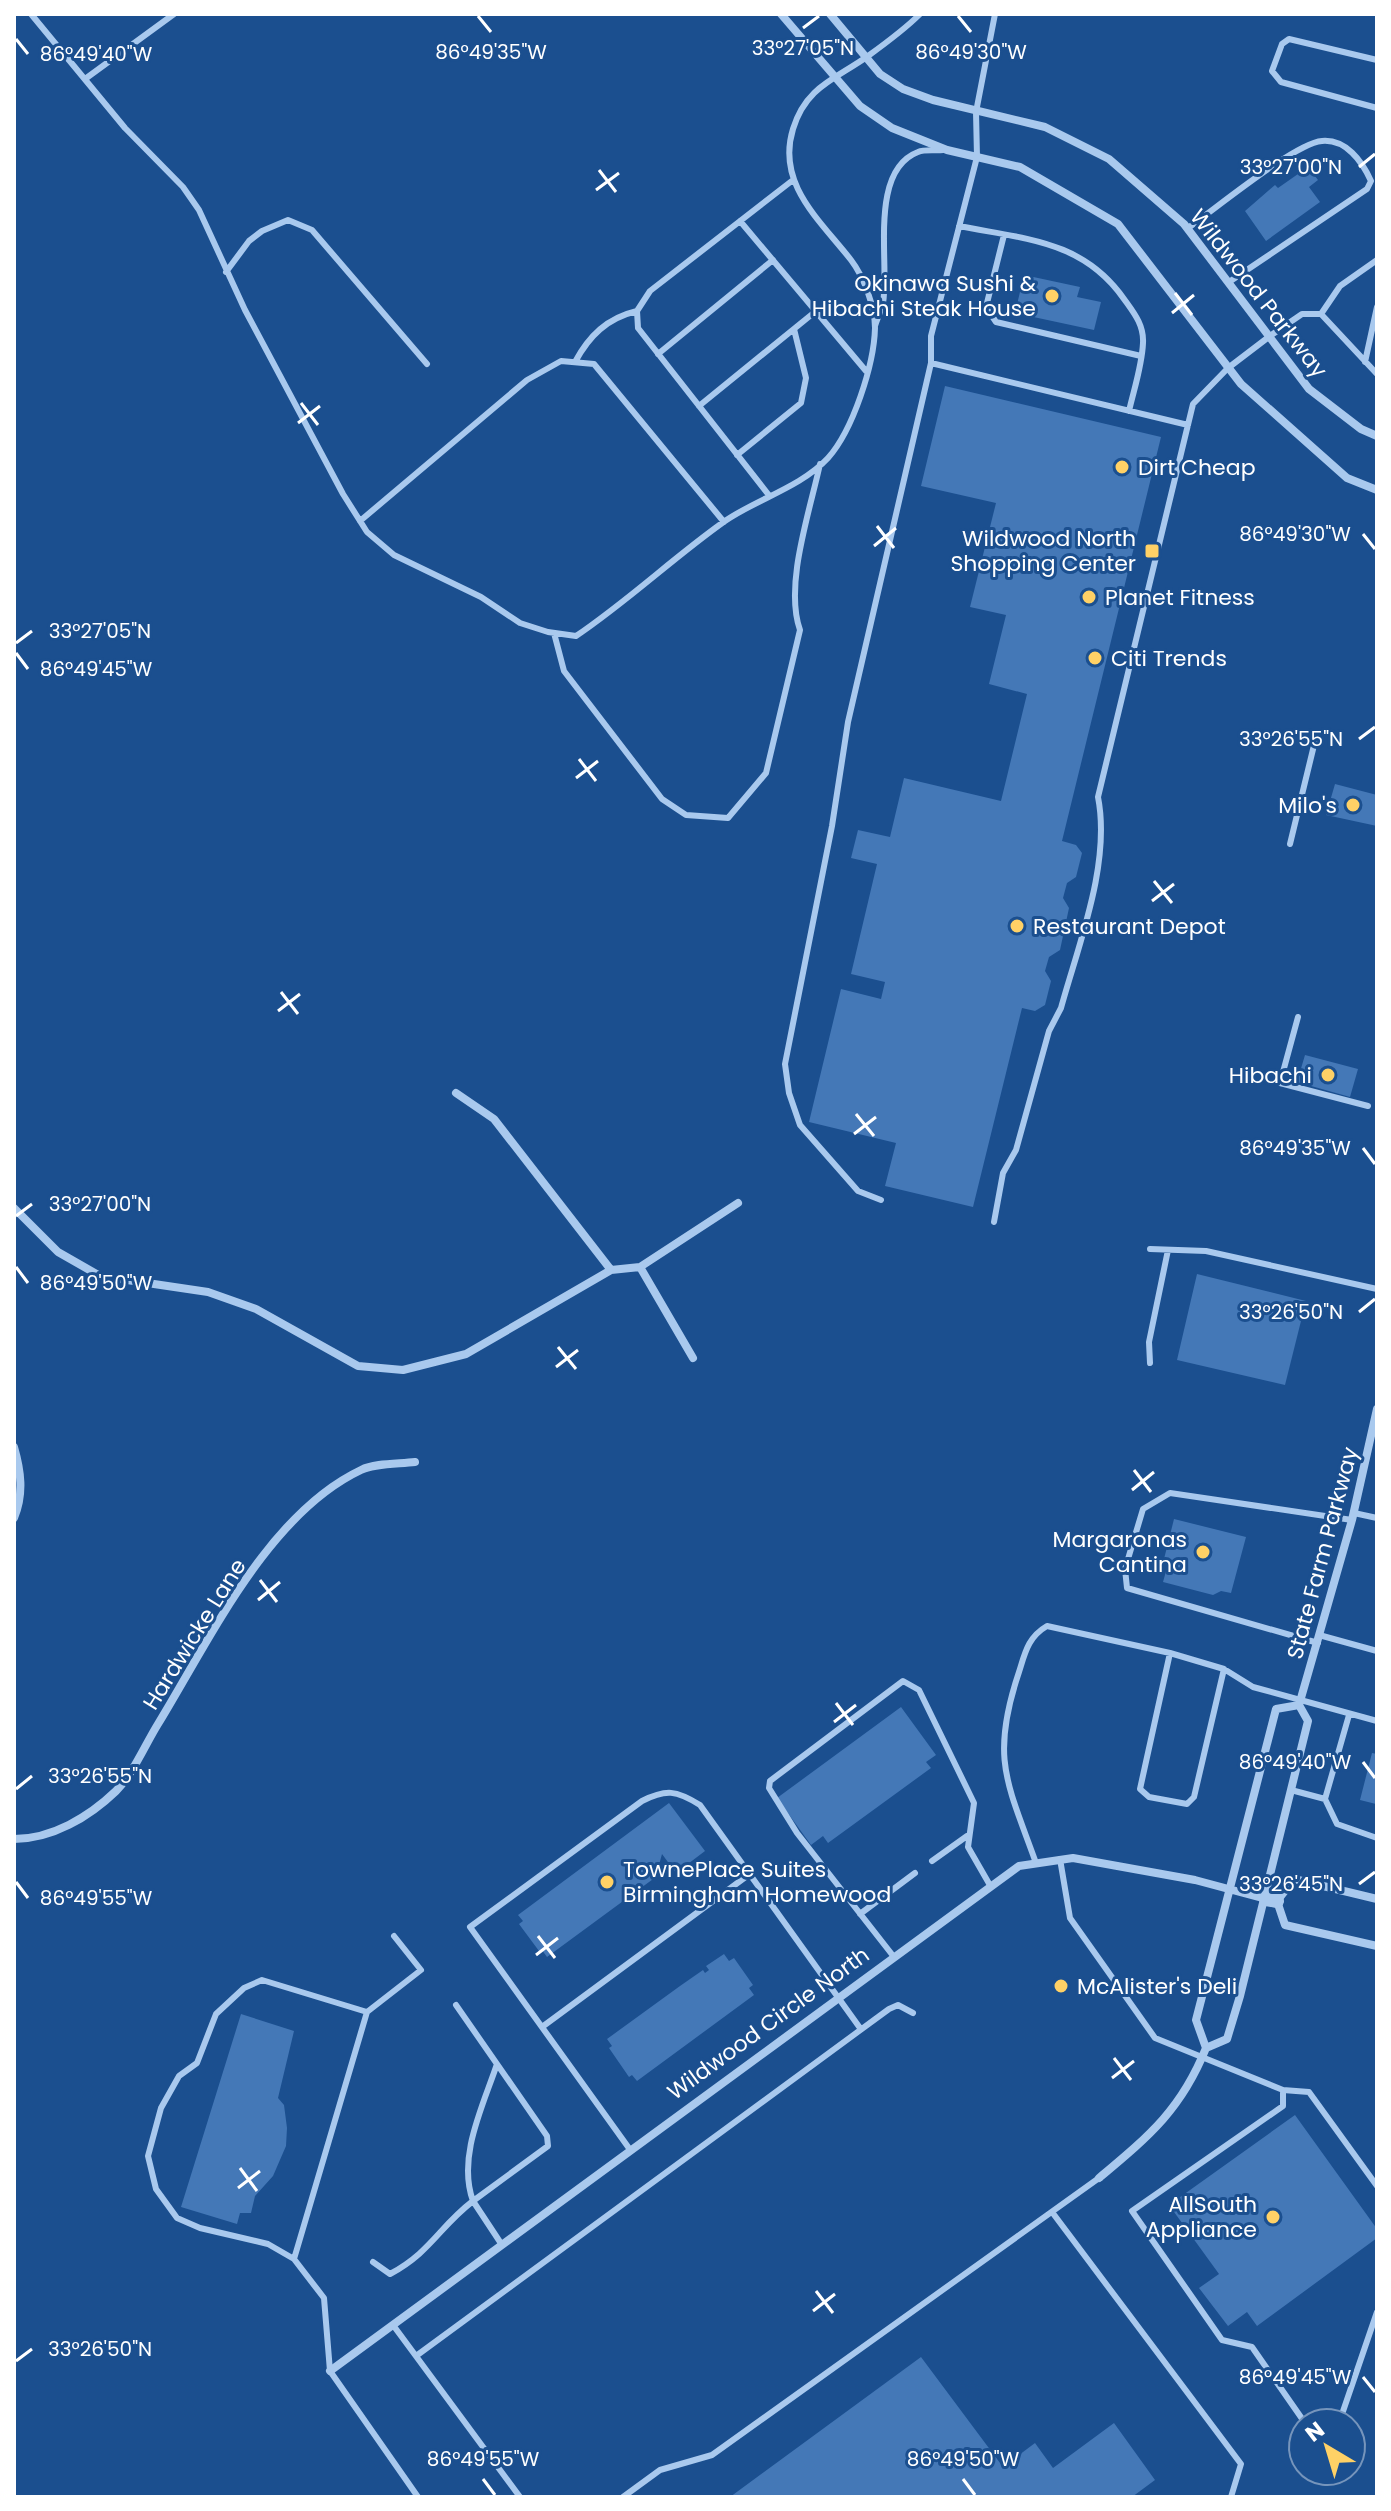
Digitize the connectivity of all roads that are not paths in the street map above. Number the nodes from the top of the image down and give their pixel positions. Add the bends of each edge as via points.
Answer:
1 (31, 14) edge
2 (174, 14) edge
3 (781, 14) edge
4 (830, 14) edge
5 (920, 14) edge
6 (995, 14) edge
7 (866, 58) junction
8 (1377, 60) edge
9 (831, 76) junction
10 (85, 79) junction
11 (1377, 108) edge
12 (976, 112) junction
13 (947, 150) junction
14 (977, 157) junction
15 (793, 180) junction
16 (740, 221) junction
17 (959, 226) junction
18 (1188, 228) junction
19 (1004, 235) junction
20 (773, 260) junction
21 (1377, 260) edge
22 (226, 272) junction
23 (1229, 282) junction
24 (1377, 307) edge
25 (637, 311) junction
26 (816, 311) junction
27 (1321, 314) junction
28 (875, 326) junction
29 (794, 329) junction
30 (1270, 336) junction
31 (658, 354) junction
32 (1141, 356) junction
33 (575, 362) junction
34 (1365, 362) junction
35 (931, 363) junction
36 (427, 364) dead end
37 (1228, 368) junction
38 (867, 372) junction
39 (1377, 374) edge
40 (699, 406) junction
41 (1129, 411) junction
42 (1188, 425) junction
43 (1377, 436) edge
44 (737, 455) junction
45 (820, 464) junction
46 (1377, 490) edge
47 (768, 494) junction
48 (360, 521) junction
49 (724, 522) junction
50 (554, 633) junction
51 (1316, 737) dead end
52 (1290, 844) dead end
53 (1298, 1017) dead end
54 (456, 1093) dead end
55 (1368, 1106) dead end
56 (881, 1200) dead end
57 (738, 1203) dead end
58 (15, 1211) edge
59 (994, 1222) dead end
60 (1150, 1249) dead end
61 (1168, 1250) junction
62 (640, 1267) junction
63 (611, 1270) junction
64 (1377, 1289) edge
65 (693, 1358) dead end
66 (1150, 1363) dead end
67 (1377, 1409) edge
68 (1374, 1439) edge
69 (14, 1447) edge
70 (415, 1462) dead end
71 (1353, 1517) junction
72 (14, 1518) edge
73 (1377, 1518) edge
74 (1319, 1639) junction
75 (1377, 1651) edge
76 (1170, 1653) junction
77 (1224, 1669) junction
78 (1300, 1701) junction
79 (1349, 1715) junction
80 (1377, 1721) edge
81 (1291, 1790) junction
82 (1325, 1799) junction
83 (967, 1836) junction
84 (1377, 1838) edge
85 (14, 1839) edge
86 (1060, 1859) junction
87 (932, 1861) dead end
88 (1036, 1863) junction
89 (751, 1873) junction
90 (915, 1873) dead end
91 (991, 1887) junction
92 (1230, 1889) junction
93 (1377, 1899) edge
94 (1272, 1900) junction
95 (860, 1914) junction
96 (394, 1936) dead end
97 (1377, 1946) edge
98 (894, 1957) junction
99 (838, 1998) junction
100 (456, 2005) dead end
101 (367, 2012) junction
102 (913, 2013) dead end
103 (542, 2027) junction
104 (860, 2028) junction
105 (1206, 2048) junction
106 (1201, 2059) junction
107 (497, 2064) junction
108 (1283, 2090) junction
109 (631, 2151) junction
110 (1099, 2178) joint
111 (1377, 2186) edge
112 (473, 2201) junction
113 (1052, 2212) junction
114 (502, 2245) junction
115 (294, 2259) junction
116 (373, 2262) dead end
117 (1377, 2312) edge
118 (393, 2325) junction
119 (416, 2356) junction
120 (330, 2371) junction
121 (1294, 2407) edge
122 (1344, 2407) edge
123 (418, 2497) edge
124 (520, 2497) edge
125 (623, 2497) edge
126 (1231, 2497) edge

1 - 10 lane
2 - 10 lane
3 - 9 street
4 - 7 street, Wildwood Parkway
5 - 7 lane
6 - 12 lane
7 - 9 lane
7 - 12 street, Wildwood Parkway via 903,89
8 - 11 lane via 1289,39 1272,71 1281,82
9 - 13 street via 860,106 892,128
9 - 15 lane via 809,97 793,128 786,162
10 - 22 lane via 183,187
12 - 14 lane
12 - 18 street, Wildwood Parkway via 1045,127 1109,159
13 - 14 street
13 - 28 lane via 917,152 900,167 890,188 883,218 883,302
14 - 17 lane
14 - 37 street via 1020,167 1118,224
15 - 16 lane
15 - 28 lane via 854,264 865,284
16 - 20 lane
16 - 25 lane via 650,291
17 - 19 lane
17 - 35 lane via 931,336
18 - 23 street, Wildwood Parkway
18 - 23 lane via 1306,144 1336,142 1366,170 1371,181 1367,189
19 - 32 lane via 1062,248 1083,257 1112,281 1140,321
19 - 32 lane via 986,307 996,322
20 - 26 lane
20 - 31 lane
21 - 27 lane via 1340,286
22 - 36 lane via 262,231 288,220 312,230
22 - 48 lane
23 - 30 street, Wildwood Parkway
24 - 34 lane
25 - 31 lane via 638,328
25 - 33 lane via 618,316 588,339
26 - 29 lane
26 - 38 lane
27 - 30 lane via 1302,314
27 - 34 lane
28 - 38 lane
29 - 40 lane
29 - 44 lane via 806,378 801,403
30 - 37 lane
30 - 43 street, Wildwood Parkway via 1309,389
31 - 40 lane
32 - 41 lane
33 - 48 lane via 561,361 527,380
33 - 49 lane via 594,364
34 - 39 lane
35 - 41 lane
35 - 56 lane via 848,722 785,1064 800,1125 858,1191
37 - 42 lane via 1193,404
37 - 46 street via 1347,478
38 - 45 lane via 848,426
40 - 44 lane
41 - 42 lane
42 - 59 lane via 1098,797 1102,853 1061,1008 1049,1031 1016,1150 1003,1173
44 - 47 lane
45 - 47 lane
45 - 50 lane via 797,573 793,611 800,630 766,773 728,818 686,815 662,799 564,671
47 - 49 lane
48 - 50 lane via 394,555 481,597 520,623
49 - 50 lane via 576,636
51 - 52 lane
53 - 55 lane via 1280,1083
54 - 63 street via 494,1119
57 - 62 street
58 - 63 street via 58,1252 100,1276 208,1292 256,1309 358,1366 403,1370 466,1354
60 - 61 lane
61 - 64 lane via 1206,1251
61 - 66 lane via 1149,1342
62 - 63 street
62 - 65 street
67 - 68 street, State Farm Parkway
68 - 71 street, State Farm Parkway
69 - 72 street via 21,1502
70 - 85 street, Hardwicke Lane via 363,1468 306,1505 225,1615 118,1789 80,1820 30,1839
71 - 73 lane
71 - 74 street, State Farm Parkway
71 - 74 lane via 1170,1493 1143,1509 1125,1569 1127,1588
74 - 75 lane
74 - 78 street, State Farm Parkway
76 - 77 lane
76 - 77 lane via 1140,1789 1149,1797 1187,1804 1194,1797
76 - 88 lane via 1061,1626 1047,1626 1028,1642 1002,1736 1005,1775
77 - 78 lane via 1253,1687
78 - 79 lane
78 - 81 street, State Farm Parkway via 1308,1721
78 - 92 street via 1276,1709
79 - 80 lane
79 - 82 lane
81 - 82 lane
81 - 94 street, State Farm Parkway
82 - 84 lane via 1337,1824
83 - 87 lane
83 - 91 lane via 970,1855
83 - 95 lane via 974,1803 919,1690 903,1681 770,1781 772,1797 788,1821
86 - 88 street, Wildwood Circle North
86 - 92 street, Wildwood Circle North
86 - 106 lane via 1070,1918 1155,2038
88 - 91 street, Wildwood Circle North via 1019,1866
89 - 99 lane
89 - 103 lane
89 - 103 lane via 700,1805 678,1791 662,1791 470,1927
90 - 95 lane
91 - 98 street, Wildwood Circle North
92 - 94 street, Wildwood Circle North
92 - 105 street via 1196,2020
93 - 94 street via 1294,1879
94 - 97 street via 1285,1925
94 - 105 street, State Farm Parkway via 1227,2039
95 - 98 lane
96 - 101 lane via 421,1970
98 - 99 street, Wildwood Circle North
99 - 104 lane
99 - 109 street, Wildwood Circle North
100 - 107 lane
101 - 115 lane
101 - 115 lane via 262,1980 244,1988 216,2014 197,2063 179,2076 161,2108 148,2156 156,2189 177,2218 268,2244
102 - 104 lane via 898,2005
103 - 109 lane
104 - 119 lane
105 - 106 street, State Farm Parkway
106 - 108 lane
106 - 110 street, State Farm Parkway via 1159,2128
107 - 112 lane via 470,2150 465,2180
107 - 112 lane via 547,2136 548,2146
108 - 111 lane via 1309,2092
108 - 121 lane via 1283,2106 1132,2211 1222,2340 1252,2347
109 - 114 street, Wildwood Circle North
110 - 113 lane
112 - 114 lane
112 - 116 lane via 454,2215 417,2260 390,2274
113 - 125 lane via 712,2455 660,2470
113 - 126 lane via 1241,2464
114 - 118 street, Wildwood Circle North
115 - 120 lane via 324,2298
117 - 122 lane
118 - 119 lane
118 - 120 street, Wildwood Circle North
119 - 124 lane
120 - 123 lane

